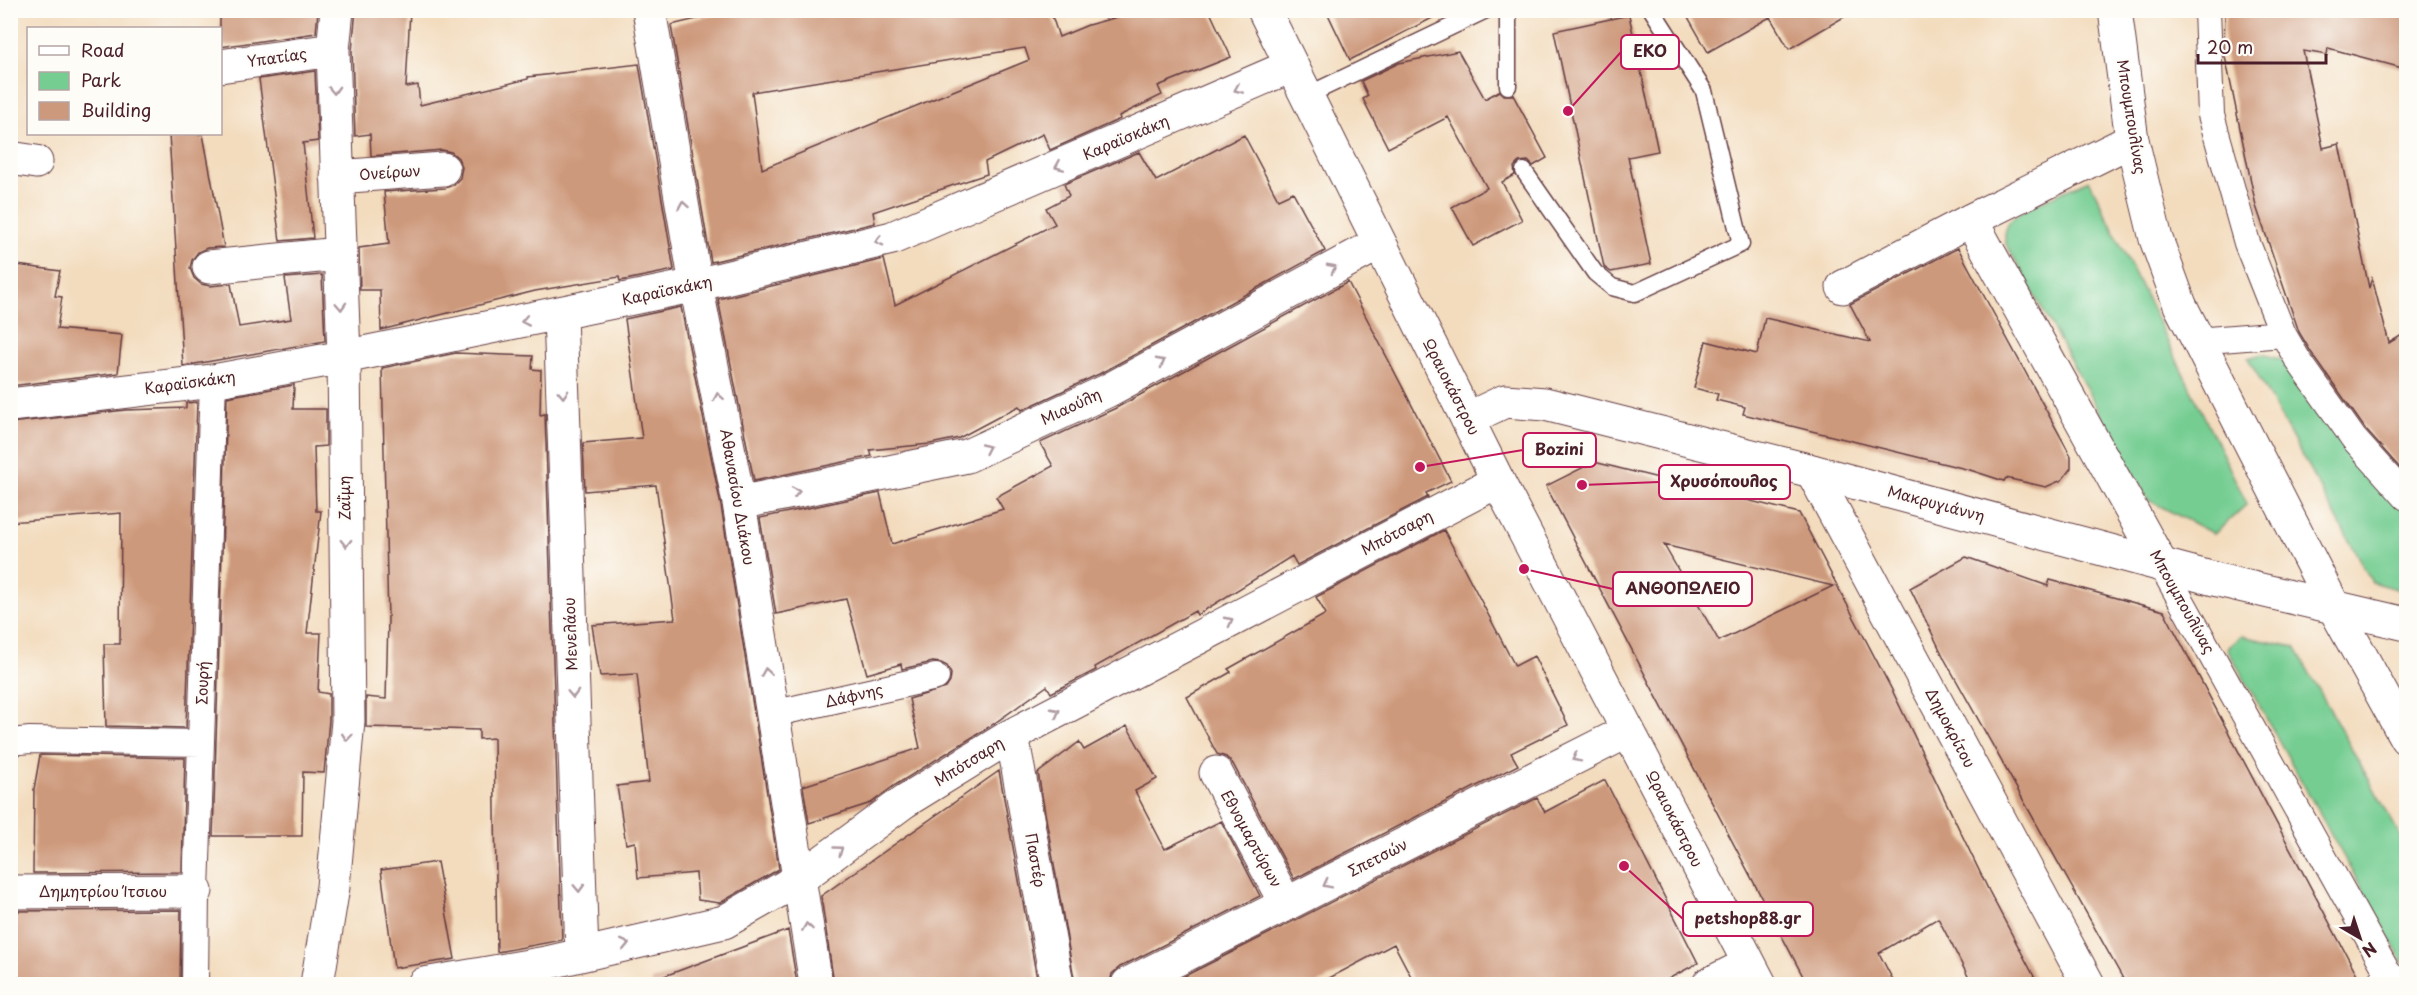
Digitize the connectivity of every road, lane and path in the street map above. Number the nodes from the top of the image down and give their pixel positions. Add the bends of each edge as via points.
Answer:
1 (337, 10) edge
2 (650, 10) edge
3 (1264, 10) edge
4 (1486, 10) edge
5 (1508, 10) edge
6 (1652, 10) edge
7 (2115, 10) edge
8 (2207, 10) edge
9 (333, 51) junction
10 (222, 66) edge
11 (1292, 66) junction
12 (1508, 86) dead end
13 (1306, 96) junction
14 (2133, 140) junction
15 (443, 169) dead end
16 (1524, 171) dead end
17 (337, 177) junction
18 (1971, 220) junction
19 (1378, 244) junction
20 (339, 254) junction
21 (209, 267) dead end
22 (696, 285) junction
23 (1843, 287) dead end
24 (560, 314) junction
25 (2283, 334) junction
26 (2196, 341) junction
27 (344, 357) junction
28 (213, 381) junction
29 (10, 405) edge
30 (1467, 419) junction
31 (1812, 471) junction
32 (1498, 481) junction
33 (2406, 497) edge
34 (739, 503) junction
35 (2162, 566) junction
36 (2334, 607) junction
37 (2406, 624) edge
38 (936, 677) dead end
39 (772, 714) junction
40 (1628, 731) junction
41 (1012, 735) junction
42 (2406, 738) edge
43 (10, 742) edge
44 (201, 743) junction
45 (1216, 773) dead end
46 (799, 879) junction
47 (196, 891) junction
48 (10, 892) edge
49 (1287, 904) junction
50 (582, 954) junction
51 (550, 974) edge
52 (1754, 974) edge
53 (2389, 983) edge
54 (195, 984) edge
55 (316, 984) edge
56 (424, 984) edge
57 (816, 984) edge
58 (1058, 984) edge
59 (1128, 984) edge
60 (1708, 984) edge
61 (2088, 984) edge

1 - 9 street, Ζαΐμη
22 -> 2 street, Αθανασίου Διάκου
3 - 11 street, Ωραιοκάστρου
4 - 13 lane
5 - 12 lane
6 - 16 lane via 1704,92 1741,244 1635,292 1612,287 1596,273
7 - 14 street, Μπουμπουλίνας
8 - 25 street via 2211,115 2247,243
9 - 10 street, Υπατίας
9 -> 17 street, Ζαΐμη
11 - 13 street, Ωραιοκάστρου
11 -> 22 street, Καραϊσκάκη via 892,238
13 - 19 street, Ωραιοκάστρου
14 - 18 street
14 - 26 street, Μπουμπουλίνας via 2166,271
15 - 17 street, Ονείρων
17 - 20 street, Ζαΐμη
18 - 23 street
18 - 35 street, Μπουμπουλίνας
19 - 30 street, Ωραιοκάστρου
34 -> 19 street, Μιαούλη via 967,456 1107,391
20 - 21 street
20 -> 27 street, Ζαΐμη
22 - 24 street, Καραϊσκάκη
34 -> 22 street, Αθανασίου Διάκου
24 -> 27 street, Καραϊσκάκη
24 -> 50 street, Μενελάου
25 - 26 street
25 - 33 street via 2354,439
26 - 36 street, Μπουμπουλίνας
27 - 28 street, Καραϊσκάκη
27 -> 55 street, Ζαΐμη via 348,721 333,887
28 - 29 street, Καραϊσκάκη
28 - 44 street, Σουρή
30 - 31 street, Μακρυγιάννη via 1505,401 1545,404
30 - 32 street, Ωραιοκάστρου
31 - 35 street, Μακρυγιάννη
31 - 61 street, Δημοκρίτου
32 - 40 street, Ωραιοκάστρου
41 -> 32 street, Μπότσαρη
39 -> 34 street, Αθανασίου Διάκου
35 - 36 street, Μακρυγιάννη
35 - 53 street, Μπουμπουλίνας
36 - 37 street, Μακρυγιάννη
36 - 42 street, Μπουμπουλίνας
38 - 39 street, Δάφνης
39 - 46 street, Αθανασίου Διάκου
40 -> 49 street, Σπετσών
40 - 52 street, Ωραιοκάστρου
46 -> 41 street, Μπότσαρη via 905,801
41 - 58 street, Παστέρ
43 - 44 street
44 - 47 street, Σουρή
45 - 49 street, Εθνομαρτύρων
50 -> 46 street, Μπότσαρη via 724,922
57 -> 46 street, Αθανασίου Διάκου
47 - 48 street, Δημητρίου Ίτσιου
47 - 54 street, Σουρή
49 - 59 street, Σπετσών
50 - 51 street, Μπότσαρη
51 - 56 street, Μπότσαρη
52 - 60 street

